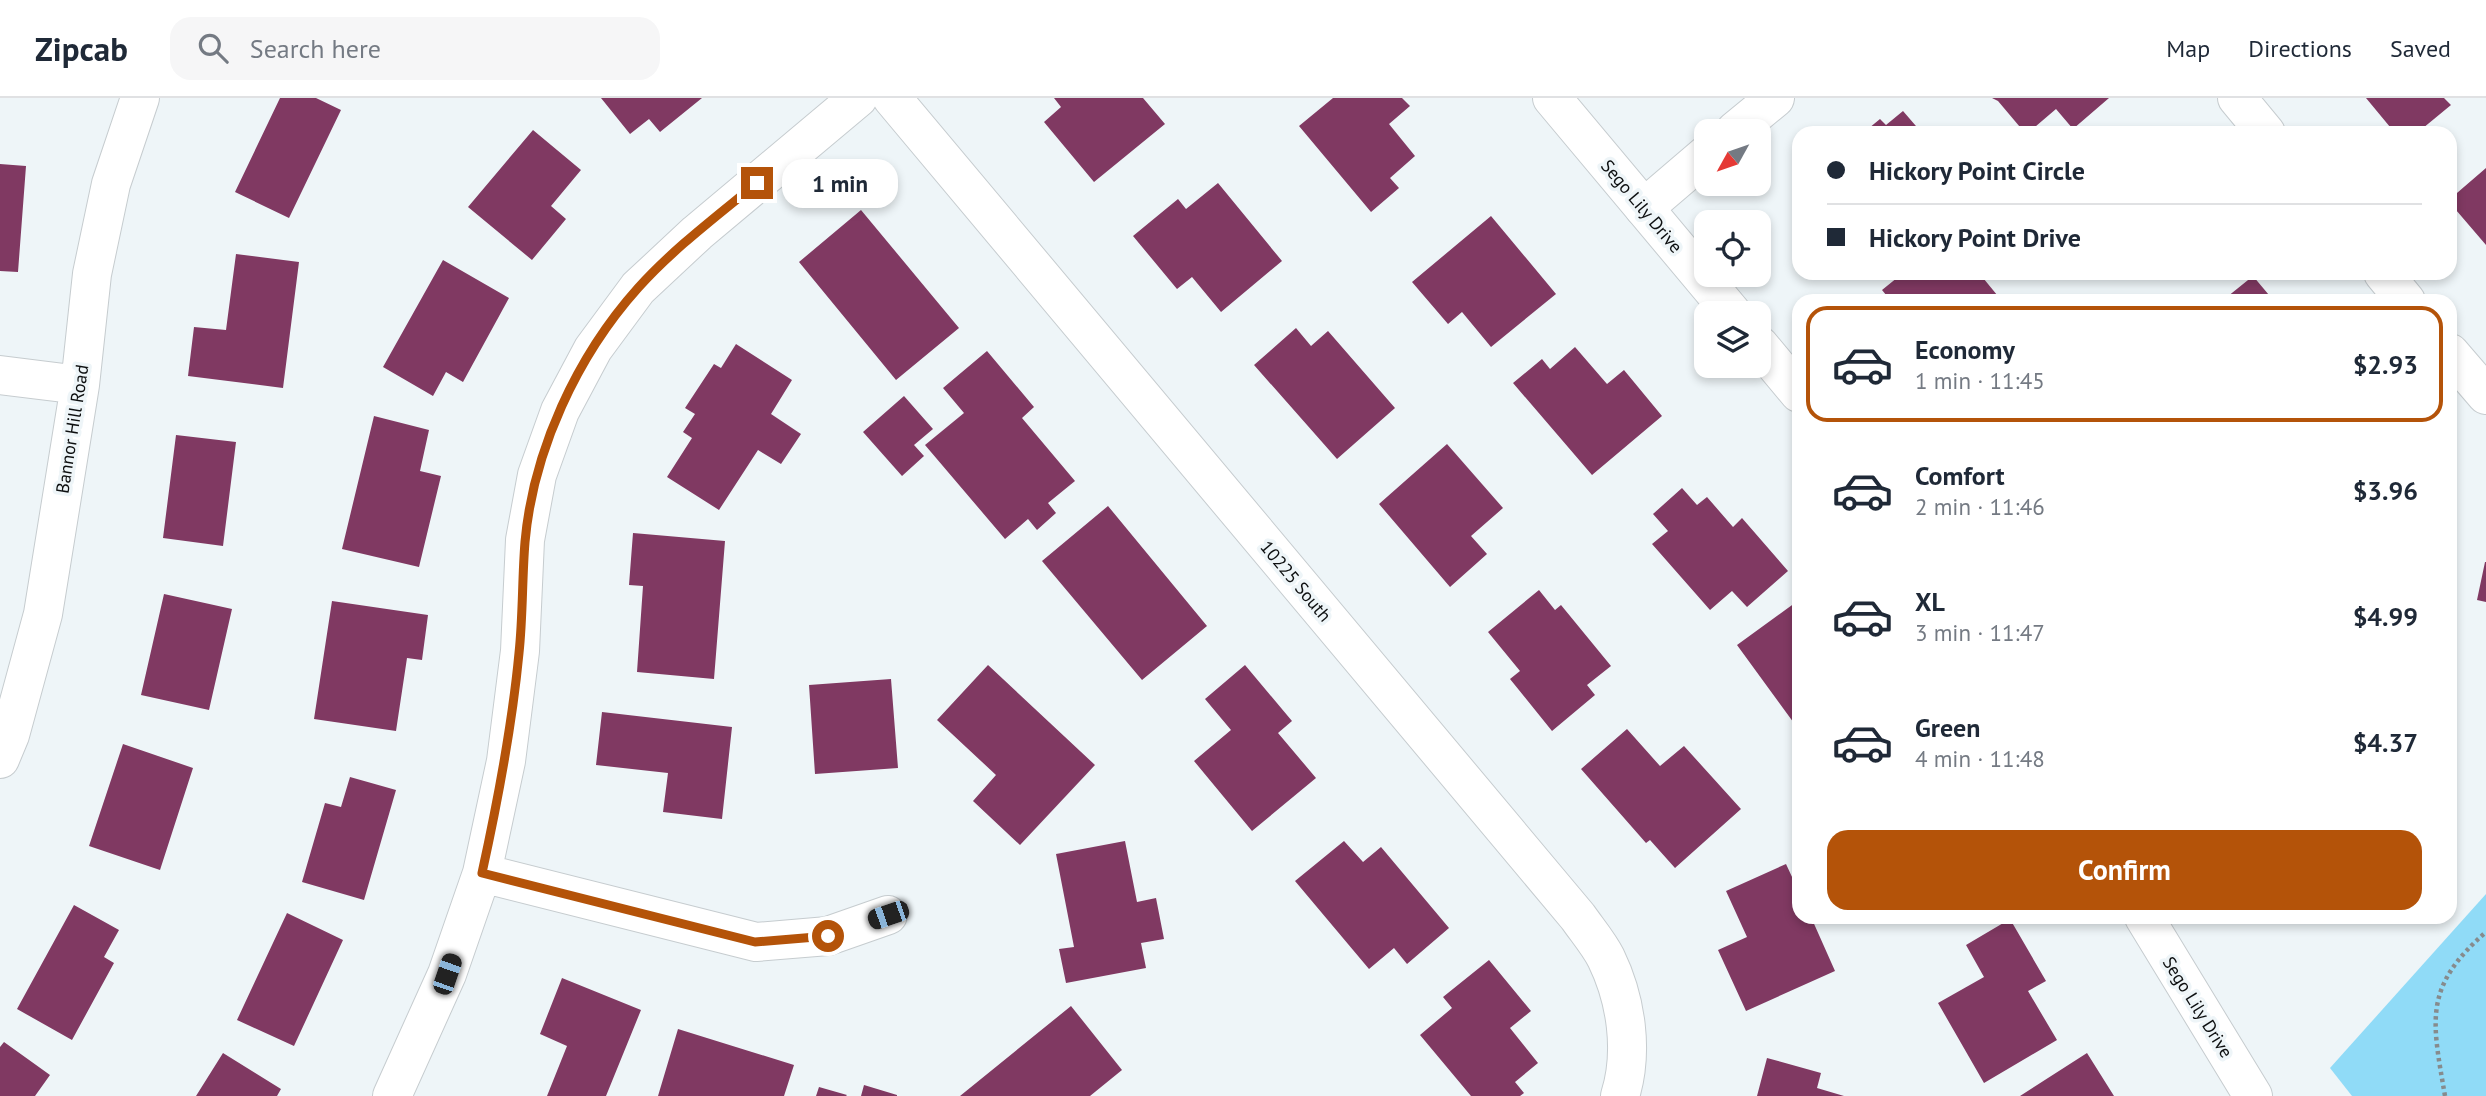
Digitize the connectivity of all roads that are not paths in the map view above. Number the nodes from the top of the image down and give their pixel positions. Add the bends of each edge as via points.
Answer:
1 (141, 98) edge
2 (858, 98) edge
3 (892, 98) edge
4 (1552, 98) edge
5 (1775, 98) edge
6 (2237, 98) edge
7 (1750, 119) edge
8 (2260, 126) edge
9 (1694, 165) edge
10 (1644, 208) junction
11 (2389, 280) edge
12 (2400, 294) edge
13 (1722, 301) edge
14 (1771, 359) edge
15 (2457, 362) edge
16 (0, 375) edge
17 (80, 385) junction
18 (1792, 385) edge
19 (2486, 395) edge
20 (0, 759) edge
21 (482, 873) junction
22 (888, 915) dead end
23 (2148, 924) edge
24 (392, 1096) edge
25 (1620, 1096) edge
26 (2253, 1096) edge

1 - 17 street, Bannor Hill Road via 108,197 92,274
2 - 21 street via 638,288 593,349 560,411 537,475 525,540 520,651 506,761
3 - 25 street, 10225 South via 1578,917 1605,956 1622,1000 1627,1044
4 - 10 street, Sego Lily Drive
5 - 7 street
6 - 8 street
9 - 10 street
10 - 13 street, Sego Lily Drive
11 - 12 street
14 - 18 street
15 - 19 street
16 - 17 street
17 - 20 street, Bannor Hill Road via 43,614
21 - 22 street via 755,942 828,936
21 - 24 street via 447,974
23 - 26 street, Sego Lily Drive

